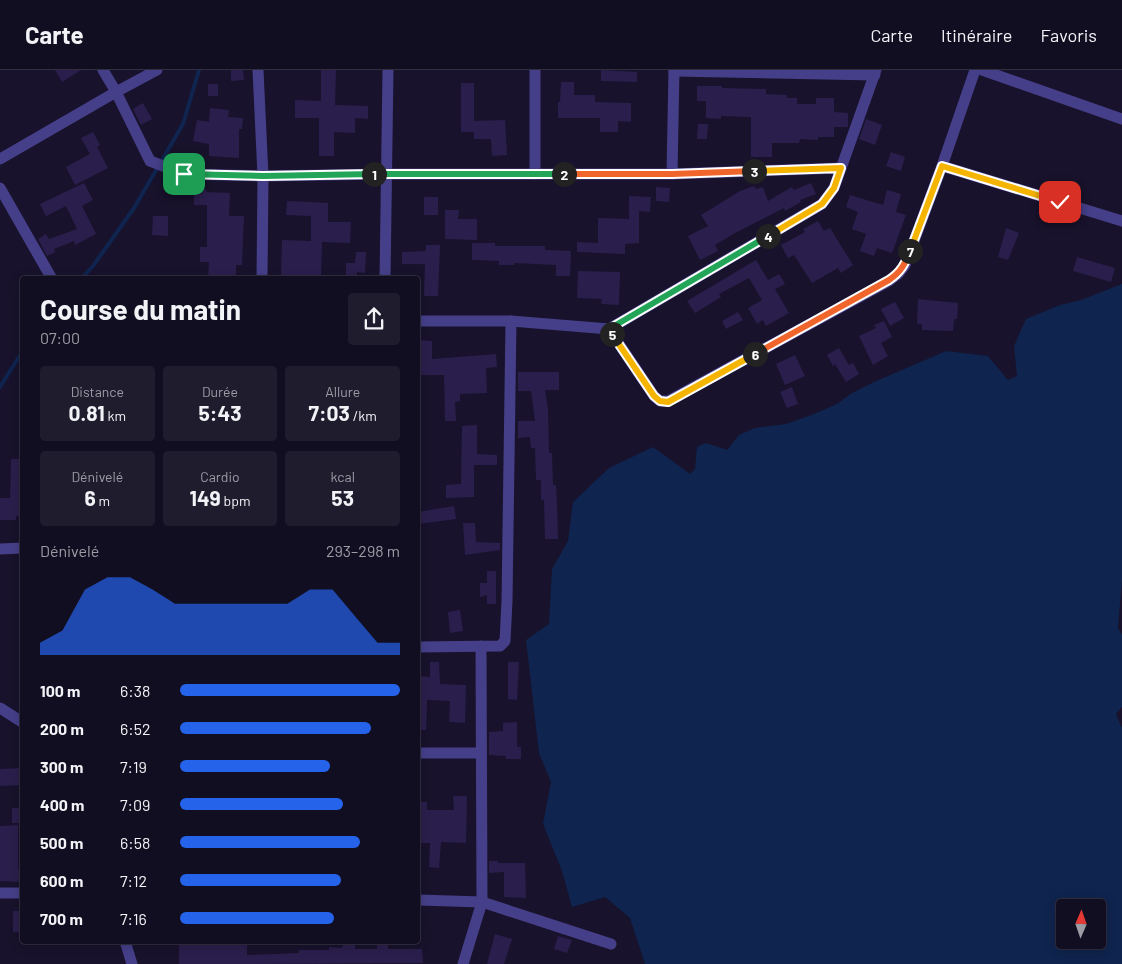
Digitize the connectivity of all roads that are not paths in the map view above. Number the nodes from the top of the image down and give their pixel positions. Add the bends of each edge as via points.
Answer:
1 (103, 70) edge
2 (156, 70) edge
3 (258, 70) edge
4 (388, 70) edge
5 (535, 70) edge
6 (674, 70) edge
7 (974, 70) edge
8 (982, 70) edge
9 (876, 72) edge
10 (116, 92) junction
11 (1122, 119) edge
12 (0, 159) edge
13 (942, 166) junction
14 (841, 168) junction
15 (387, 174) junction
16 (535, 174) junction
17 (672, 174) junction
18 (263, 176) junction
19 (0, 188) edge
20 (1122, 221) edge
21 (50, 276) edge
22 (262, 276) edge
23 (386, 276) edge
24 (420, 321) edge
25 (511, 321) junction
26 (609, 329) junction
27 (20, 548) edge
28 (0, 549) edge
29 (481, 646) junction
30 (420, 647) edge
31 (0, 708) edge
32 (20, 721) edge
33 (420, 753) edge
34 (481, 753) junction
35 (0, 893) edge
36 (20, 893) edge
37 (420, 900) edge
38 (482, 902) junction
39 (126, 944) edge
40 (611, 944) dead end
41 (132, 964) edge
42 (463, 964) edge

1 - 10 street
2 - 10 street
3 - 18 street
4 - 15 street
5 - 16 street
6 - 9 street
6 - 17 street
7 - 13 street
8 - 11 street
9 - 14 street
10 - 12 street
10 - 18 street via 150,161 184,174
13 - 20 street
13 - 26 street via 905,266 898,274 668,402 654,396
14 - 17 street
14 - 26 street via 834,188 822,204
15 - 16 street
15 - 18 street
15 - 23 street
16 - 17 street
18 - 22 street
19 - 21 street
24 - 25 street
25 - 26 street
25 - 29 street via 506,637 500,646
27 - 28 street
29 - 30 street
29 - 34 street
31 - 32 street
33 - 34 street
34 - 38 street
35 - 36 street
37 - 38 street
38 - 40 street
38 - 42 street
39 - 41 street

